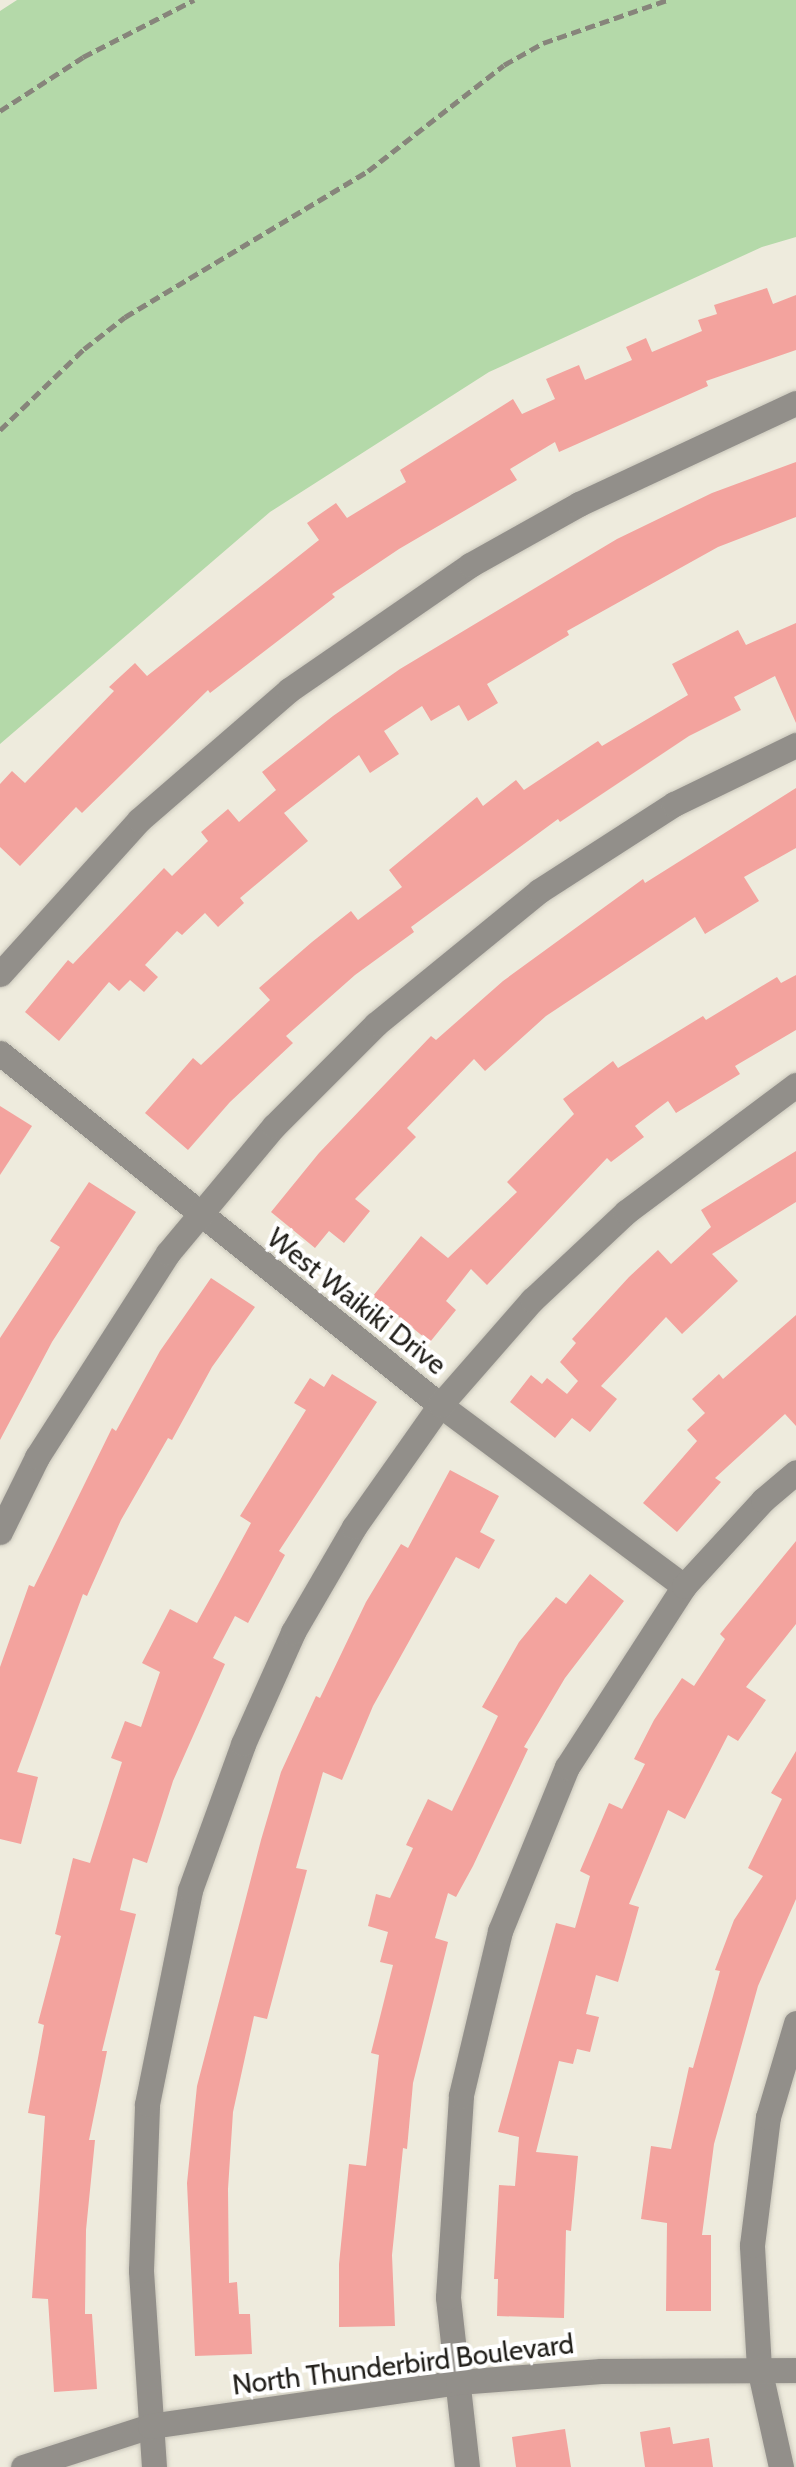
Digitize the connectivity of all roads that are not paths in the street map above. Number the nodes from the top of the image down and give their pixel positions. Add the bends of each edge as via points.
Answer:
1 (796, 403) edge
2 (796, 744) edge
3 (0, 974) edge
4 (0, 1053) edge
5 (796, 1086) edge
6 (200, 1215) junction
7 (440, 1405) junction
8 (796, 1472) edge
9 (0, 1532) edge
10 (684, 1586) junction
11 (796, 2023) edge
12 (759, 2368) junction
13 (796, 2370) edge
14 (458, 2382) junction
15 (150, 2426) junction
16 (23, 2467) edge
17 (154, 2467) edge
18 (467, 2467) edge
19 (781, 2467) edge

1 - 3 street via 579,504 470,566 288,690 139,820
2 - 6 street via 674,804 539,891 376,1024 274,1126
4 - 6 street, West Waikiki Drive
5 - 7 street via 626,1212 532,1300
6 - 7 street, West Waikiki Drive
6 - 9 street via 37,1457
7 - 10 street, West Waikiki Drive
7 - 15 street via 354,1526 293,1632 242,1744 190,1890 147,2104 141,2270
8 - 10 street
10 - 14 street via 568,1767 500,1931 461,2095 448,2297
11 - 12 street via 768,2117 752,2245
12 - 13 street, North Thunderbird Boulevard
12 - 14 street, North Thunderbird Boulevard
12 - 19 street
14 - 15 street, North Thunderbird Boulevard
14 - 18 street
15 - 16 street, North Thunderbird Boulevard
15 - 17 street

